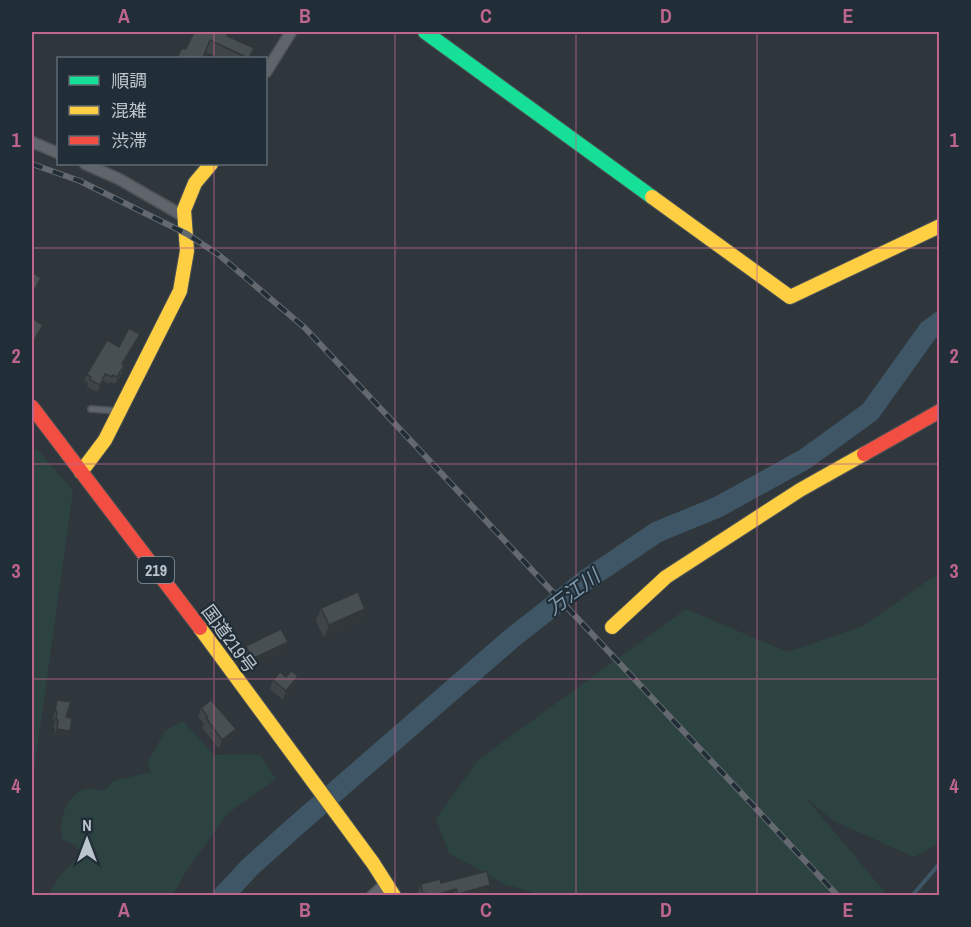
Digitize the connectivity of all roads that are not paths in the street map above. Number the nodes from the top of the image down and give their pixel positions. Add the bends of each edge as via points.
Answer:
1 (291, 32) edge
2 (425, 32) edge
3 (267, 70) edge
4 (32, 142) edge
5 (57, 153) edge
6 (87, 165) edge
7 (210, 165) edge
8 (185, 217) junction
9 (939, 226) edge
10 (32, 407) edge
11 (91, 409) dead end
12 (939, 411) edge
13 (120, 412) junction
14 (81, 472) junction
15 (612, 627) dead end
16 (385, 884) junction
17 (372, 896) edge
18 (394, 896) edge

1 - 3 street
2 - 9 main road via 790,297
4 - 5 street
6 - 8 street via 119,178
7 - 8 main road via 195,183
8 - 13 main road via 187,251 180,291
10 - 14 main road, 国道219号 / 219
11 - 13 lane
12 - 15 main road via 800,490 666,577
13 - 14 main road
14 - 16 main road, 国道219号 / 219
16 - 17 street
16 - 18 main road, 国道219号 / 219

